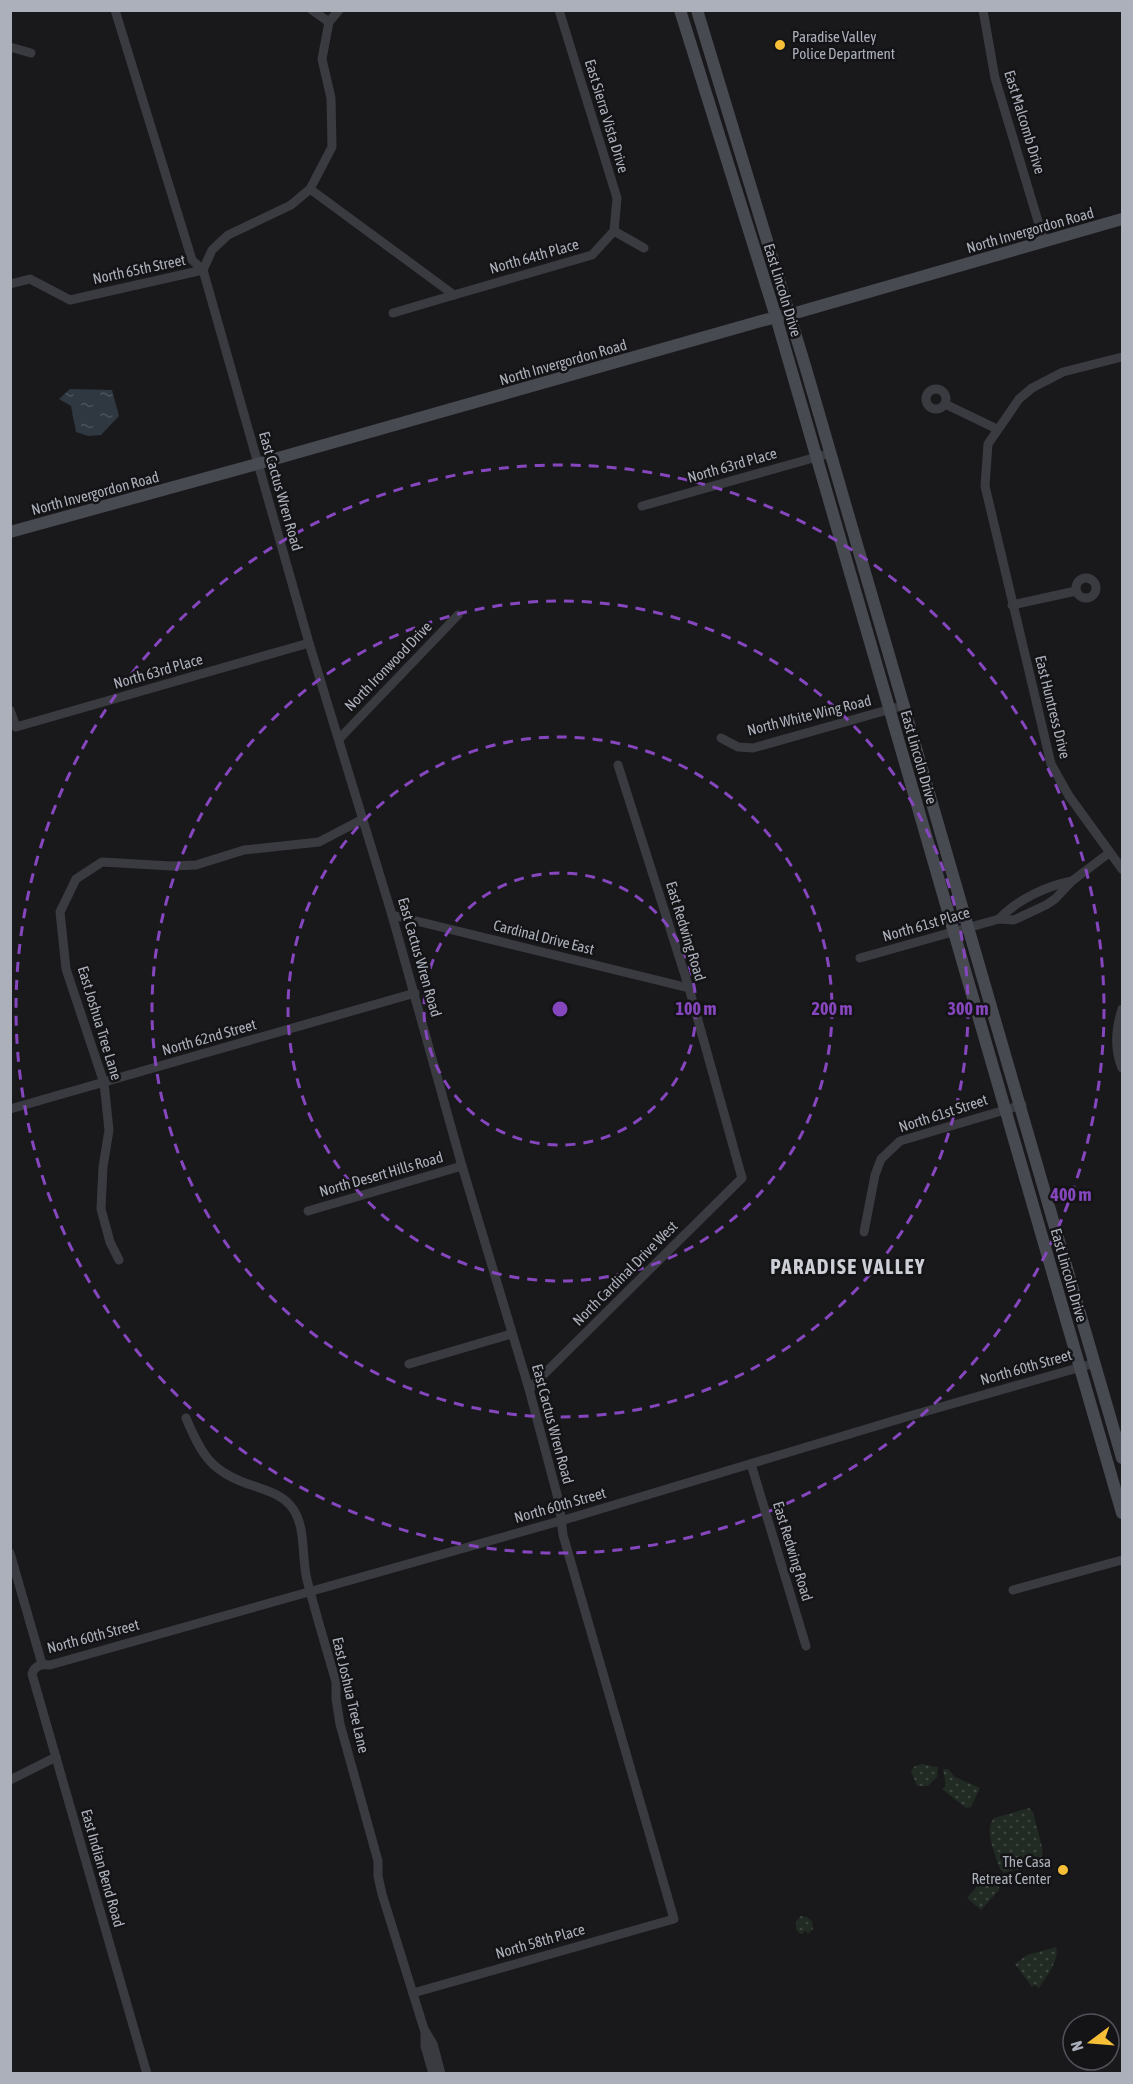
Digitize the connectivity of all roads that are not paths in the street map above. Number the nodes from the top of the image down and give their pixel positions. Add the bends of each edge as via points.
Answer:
1 (115, 10) edge
2 (312, 10) edge
3 (339, 10) edge
4 (559, 10) edge
5 (680, 10) edge
6 (697, 10) edge
7 (982, 10) edge
8 (329, 22) junction
9 (10, 47) edge
10 (31, 53) dead end
11 (743, 161) junction
12 (729, 166) junction
13 (310, 189) junction
14 (1122, 219) edge
15 (614, 231) junction
16 (1044, 241) junction
17 (644, 248) dead end
18 (203, 270) junction
19 (10, 284) edge
20 (454, 296) junction
21 (393, 313) dead end
22 (790, 314) junction
23 (776, 317) junction
24 (1122, 357) edge
25 (945, 404) dead end
26 (997, 429) junction
27 (831, 453) junction
28 (816, 457) junction
29 (257, 464) junction
30 (642, 506) dead end
31 (10, 532) edge
32 (1076, 591) dead end
33 (1012, 605) junction
34 (458, 615) dead end
35 (309, 643) junction
36 (905, 705) junction
37 (889, 709) junction
38 (10, 710) edge
39 (721, 738) dead end
40 (339, 739) junction
41 (618, 765) dead end
42 (363, 819) junction
43 (1109, 853) junction
44 (1122, 869) edge
45 (1072, 881) junction
46 (392, 915) junction
47 (999, 919) junction
48 (969, 928) junction
49 (954, 933) junction
50 (860, 958) dead end
51 (688, 988) junction
52 (415, 993) junction
53 (1122, 1009) edge
54 (1122, 1068) edge
55 (104, 1083) junction
56 (1022, 1105) junction
57 (10, 1109) edge
58 (1006, 1109) junction
59 (462, 1166) junction
60 (742, 1178) joint
61 (308, 1211) dead end
62 (864, 1232) dead end
63 (1062, 1248) junction
64 (1047, 1252) junction
65 (119, 1260) dead end
66 (511, 1334) junction
67 (1095, 1363) junction
68 (409, 1364) dead end
69 (1080, 1367) junction
70 (529, 1389) junction
71 (186, 1418) dead end
72 (1122, 1458) edge
73 (751, 1464) junction
74 (1121, 1506) edge
75 (561, 1520) junction
76 (10, 1553) edge
77 (1122, 1560) edge
78 (1013, 1590) dead end
79 (310, 1591) junction
80 (806, 1646) dead end
81 (42, 1664) junction
82 (33, 1670) joint
83 (56, 1757) junction
84 (10, 1780) edge
85 (674, 1919) joint
86 (413, 1993) junction
87 (424, 2029) junction
88 (147, 2073) edge
89 (433, 2073) edge
90 (441, 2073) edge

1 - 18 street, East Cactus Wren Road via 192,260
2 - 8 street
3 - 8 street, North 65th Street
4 - 15 street, East Sierra Vista Drive via 617,198
5 - 12 main road, East Lincoln Drive
6 - 11 main road, East Lincoln Drive
7 - 16 street, East Malcomb Drive via 995,78
8 - 13 street, North 65th Street via 322,59 331,98 332,147
9 - 10 street
11 - 12 main road
11 - 22 main road, East Lincoln Drive
12 - 23 main road, East Lincoln Drive
13 - 18 street, North 65th Street via 291,205 228,235 212,250
13 - 20 street
14 - 16 main road, North Invergordon Road
15 - 17 street
15 - 20 street, North 64th Place via 592,255
16 - 22 main road, North Invergordon Road
18 - 19 street, North 65th Street via 70,300 30,279
18 - 29 street, East Cactus Wren Road
20 - 21 street, North 64th Place
22 - 23 main road, North Invergordon Road
22 - 27 main road, East Lincoln Drive
23 - 28 main road, East Lincoln Drive
23 - 29 main road, North Invergordon Road
24 - 26 street, East Huntress Drive via 1063,372 1032,388
25 - 26 street
26 - 33 street, East Huntress Drive via 988,444 985,486
27 - 28 street, North 63rd Place
27 - 36 main road, East Lincoln Drive
28 - 30 street, North 63rd Place
28 - 37 main road, East Lincoln Drive
29 - 31 main road, North Invergordon Road
29 - 35 street, East Cactus Wren Road
32 - 33 street
33 - 43 street, East Huntress Drive via 1051,764
34 - 40 street, North Ironwood Drive
35 - 38 street, North 63rd Place via 16,727
35 - 40 street, East Cactus Wren Road
36 - 37 street, North White Wing Road
36 - 48 main road, East Lincoln Drive
37 - 39 street, North White Wing Road via 753,748 738,747
37 - 49 main road, East Lincoln Drive
40 - 42 street, East Cactus Wren Road
41 - 51 street, East Redwing Road
42 - 46 street, East Cactus Wren Road
42 - 55 street, East Joshua Tree Lane via 319,842 244,850 196,865 102,862 76,879 60,912 66,969
43 - 44 street, East Huntress Drive
43 - 45 street, North 61st Place
45 - 47 street, North 61st Place via 1049,887 1008,909
45 - 47 street, North 61st Place via 1055,899 1035,911 1014,920
46 - 51 street, Cardinal Drive East
46 - 52 street, East Cactus Wren Road
47 - 48 street, North 61st Place
48 - 49 street, North 61st Place
48 - 56 main road, East Lincoln Drive
49 - 50 street, North 61st Place
49 - 58 main road, East Lincoln Drive
51 - 60 street, East Redwing Road
52 - 55 street, North 62nd Street
52 - 59 street, East Cactus Wren Road
53 - 54 street via 1117,1031
55 - 57 street, North 62nd Street
55 - 65 street, East Joshua Tree Lane via 109,1130 101,1209
56 - 58 street, North 61st Street
56 - 63 main road, East Lincoln Drive
58 - 62 street, North 61st Street via 911,1136 889,1150 875,1175
58 - 64 main road, East Lincoln Drive
59 - 61 street, North Desert Hills Road
59 - 66 street, East Cactus Wren Road
60 - 70 street, North Cardinal Drive West
63 - 64 main road
63 - 67 main road, East Lincoln Drive
64 - 69 main road, East Lincoln Drive
66 - 68 street
66 - 70 street, East Cactus Wren Road
67 - 69 street, North 60th Street
67 - 72 main road, East Lincoln Drive
69 - 73 street, North 60th Street
69 - 74 main road, East Lincoln Drive
70 - 75 street, East Cactus Wren Road
71 - 79 street, East Joshua Tree Lane via 206,1458 222,1473 273,1492 292,1507 298,1518
73 - 75 street, North 60th Street
73 - 80 street, East Redwing Road
75 - 79 street, North 60th Street
75 - 85 street, East Cactus Wren Road
76 - 81 street
77 - 78 street
79 - 81 street, North 60th Street via 50,1665
79 - 86 street, East Joshua Tree Lane via 336,1682 340,1724 376,1854 382,1894
81 - 82 street, North 60th Street
82 - 83 street, East Indian Bend Road
83 - 84 street
83 - 88 street, East Indian Bend Road
85 - 86 street, North 58th Place
86 - 87 street, East Joshua Tree Lane
87 - 89 street, East Joshua Tree Lane
87 - 90 street, East Joshua Tree Lane

